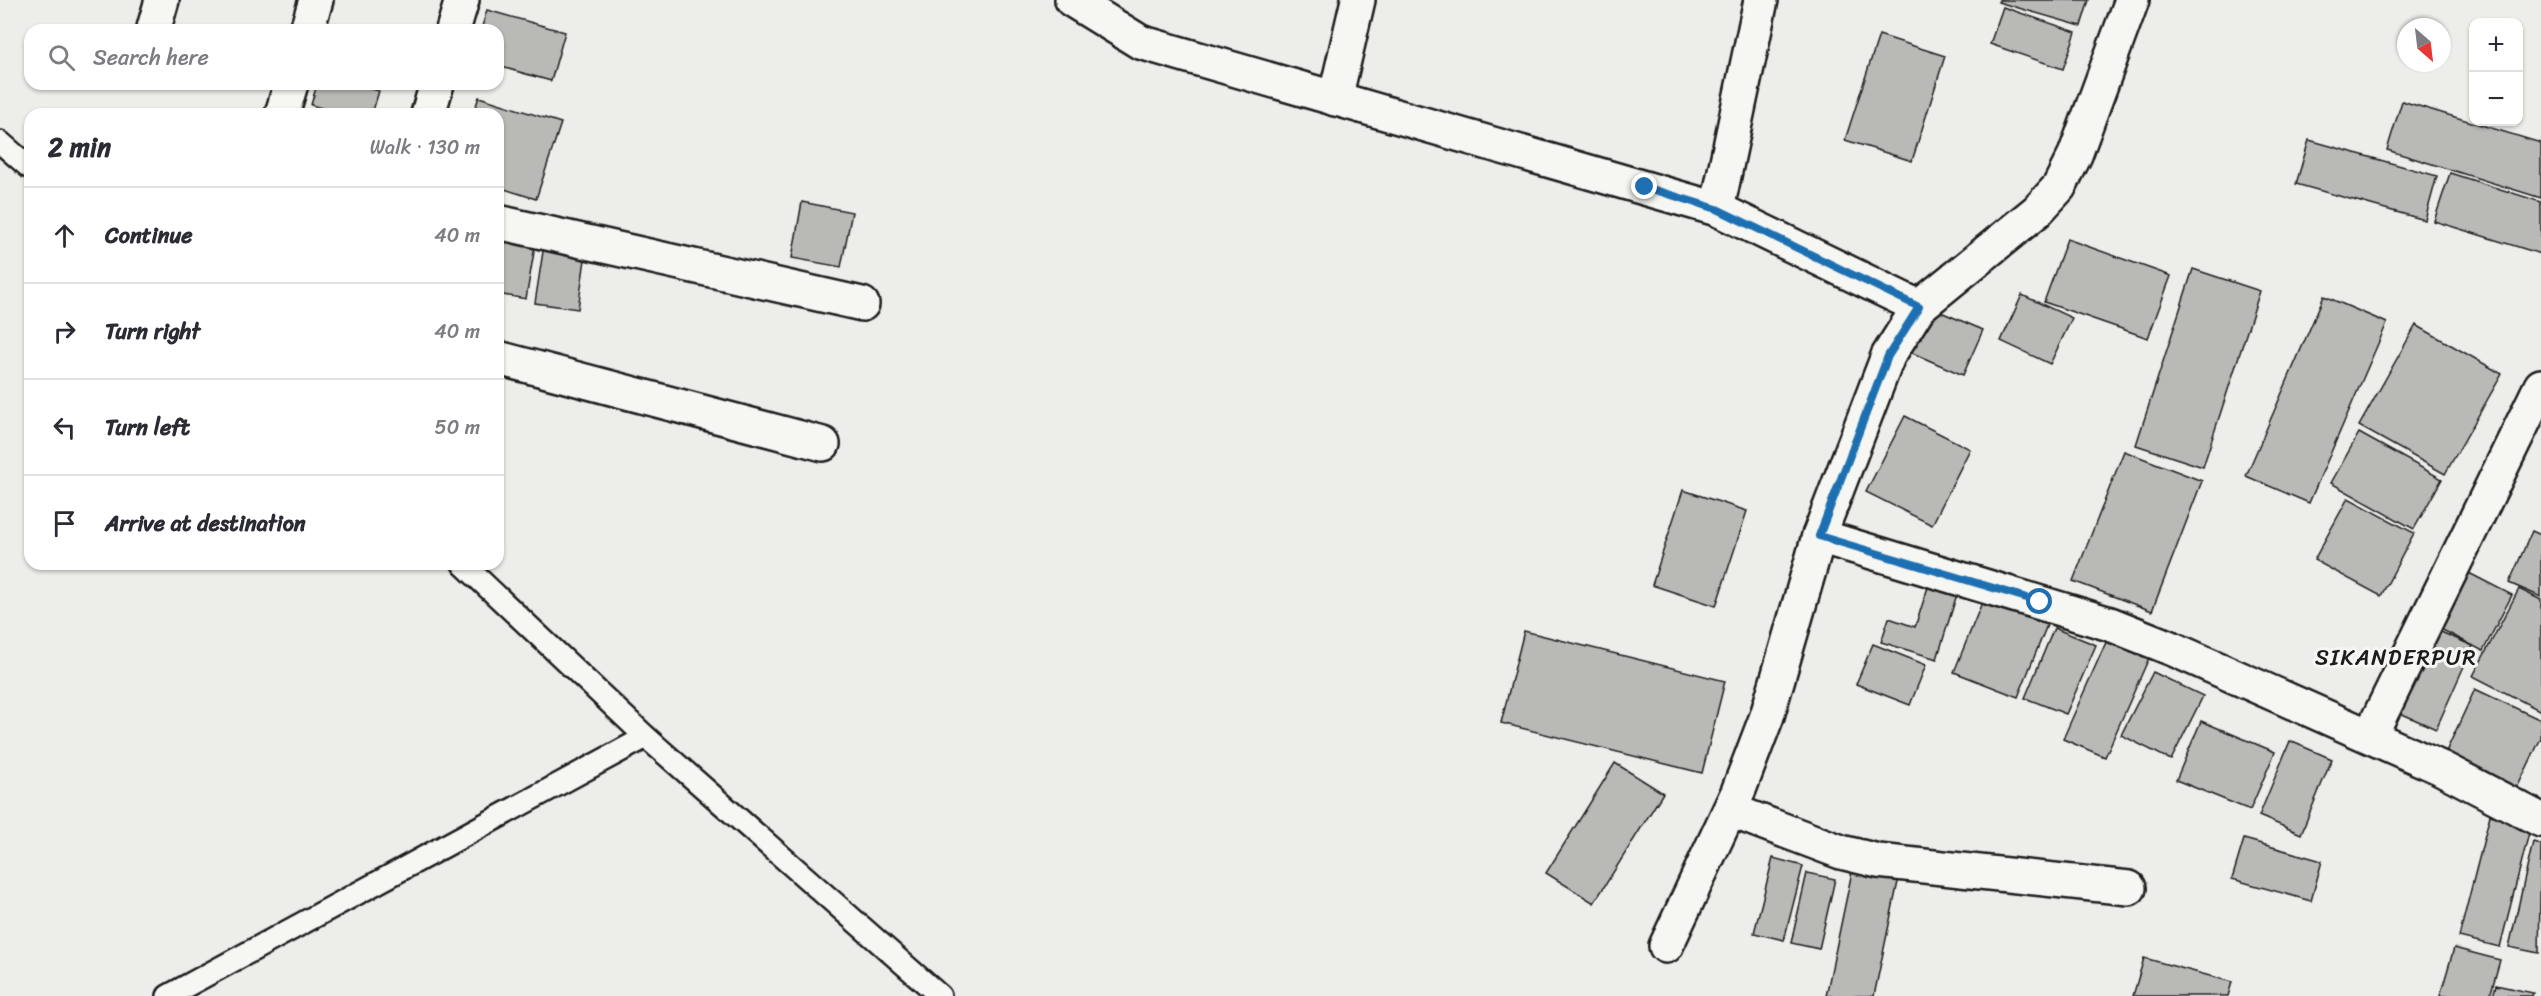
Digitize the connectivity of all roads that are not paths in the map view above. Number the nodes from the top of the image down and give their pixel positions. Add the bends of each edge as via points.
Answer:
1 (316, 0) edge
2 (462, 0) edge
3 (1072, 0) edge
4 (1358, 0) edge
5 (1761, 0) edge
6 (2132, 0) edge
7 (309, 24) edge
8 (455, 24) edge
9 (289, 90) edge
10 (435, 90) edge
11 (1335, 99) junction
12 (284, 108) edge
13 (430, 108) edge
14 (0, 142) edge
15 (24, 163) edge
16 (1717, 209) junction
17 (504, 223) edge
18 (862, 304) dead end
19 (1919, 307) junction
20 (504, 360) edge
21 (2541, 386) edge
22 (823, 444) dead end
23 (1819, 536) junction
24 (469, 570) edge
25 (2370, 736) junction
26 (646, 737) junction
27 (1730, 810) junction
28 (2541, 820) edge
29 (2129, 888) dead end
30 (1666, 946) dead end
31 (179, 993) edge
32 (940, 996) edge

1 - 7 street
2 - 8 street
3 - 11 street via 1140,42
4 - 11 street
5 - 16 street
6 - 19 street via 2075,155 2059,187 2014,231
9 - 12 street
10 - 13 street
11 - 16 street
14 - 15 lane
16 - 19 street
17 - 18 street
19 - 23 street via 1888,356
20 - 22 street
21 - 25 street
23 - 25 street via 2110,624
23 - 27 street via 1767,716
24 - 26 lane
25 - 28 street
26 - 31 lane
26 - 32 lane
27 - 29 street via 1841,852 1878,861
27 - 30 street

